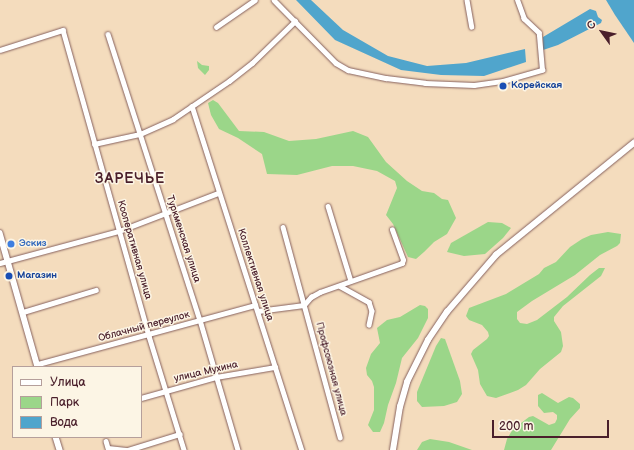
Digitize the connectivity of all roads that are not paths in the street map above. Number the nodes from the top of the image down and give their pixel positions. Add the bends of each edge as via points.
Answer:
1 (255, 0) edge
2 (274, 0) edge
3 (467, 0) edge
4 (517, 0) edge
5 (295, 21) junction
6 (216, 27) dead end
7 (472, 27) dead end
8 (108, 34) dead end
9 (0, 50) edge
10 (192, 106) junction
11 (140, 134) junction
12 (94, 144) junction
13 (634, 144) edge
14 (218, 193) junction
15 (328, 206) dead end
16 (165, 214) junction
17 (283, 227) dead end
18 (392, 230) dead end
19 (119, 231) junction
20 (0, 233) edge
21 (9, 261) junction
22 (0, 264) edge
23 (351, 281) junction
24 (340, 286) junction
25 (96, 290) dead end
26 (304, 305) junction
27 (254, 306) junction
28 (258, 311) junction
29 (22, 312) junction
30 (200, 320) junction
31 (369, 324) dead end
32 (149, 336) junction
33 (38, 366) edge
34 (275, 367) junction
35 (216, 377) junction
36 (166, 391) junction
37 (142, 398) edge
38 (180, 434) junction
39 (340, 437) dead end
40 (56, 438) edge
41 (106, 441) dead end
42 (60, 450) edge
43 (184, 450) edge
44 (238, 450) edge
45 (302, 450) edge
46 (393, 450) edge

1 - 6 street
2 - 5 street
3 - 7 street
4 - 5 street via 524,19 539,33 542,70 503,81 474,85 386,78 342,67
5 - 10 street via 252,63
8 - 11 street, Туркменская улица
9 - 12 street, Кооперативная улица via 63,30
10 - 11 street via 162,125
10 - 14 street, Коллективная улица
11 - 12 street
11 - 16 street, Туркменская улица
12 - 19 street, Кооперативная улица
13 - 46 main road via 496,255 447,312 428,340 407,382
14 - 16 street
14 - 27 street, Коллективная улица
15 - 23 street
16 - 19 street
16 - 30 street, Туркменская улица
17 - 26 street, Профсоюзная улица
18 - 23 street via 402,263
19 - 21 street
19 - 32 street, Кооперативная улица
20 - 21 main road
21 - 22 street
21 - 29 main road
23 - 24 street
24 - 26 street via 320,292
24 - 31 street via 370,302 372,311
25 - 29 street
26 - 28 street
26 - 39 street, Профсоюзная улица
27 - 28 street, Коллективная улица
27 - 30 street, Облачный переулок
28 - 34 street, Коллективная улица
29 - 33 main road
30 - 32 street, Облачный переулок
30 - 35 street, Туркменская улица
32 - 33 street, Облачный переулок
32 - 36 street, Кооперативная улица
34 - 35 street, улица Мухина
34 - 45 street, Коллективная улица
35 - 36 street, улица Мухина
35 - 44 street, Туркменская улица
36 - 37 street, улица Мухина
36 - 38 street, Кооперативная улица
38 - 41 street via 128,450 108,448
38 - 43 street, Кооперативная улица
40 - 42 main road

